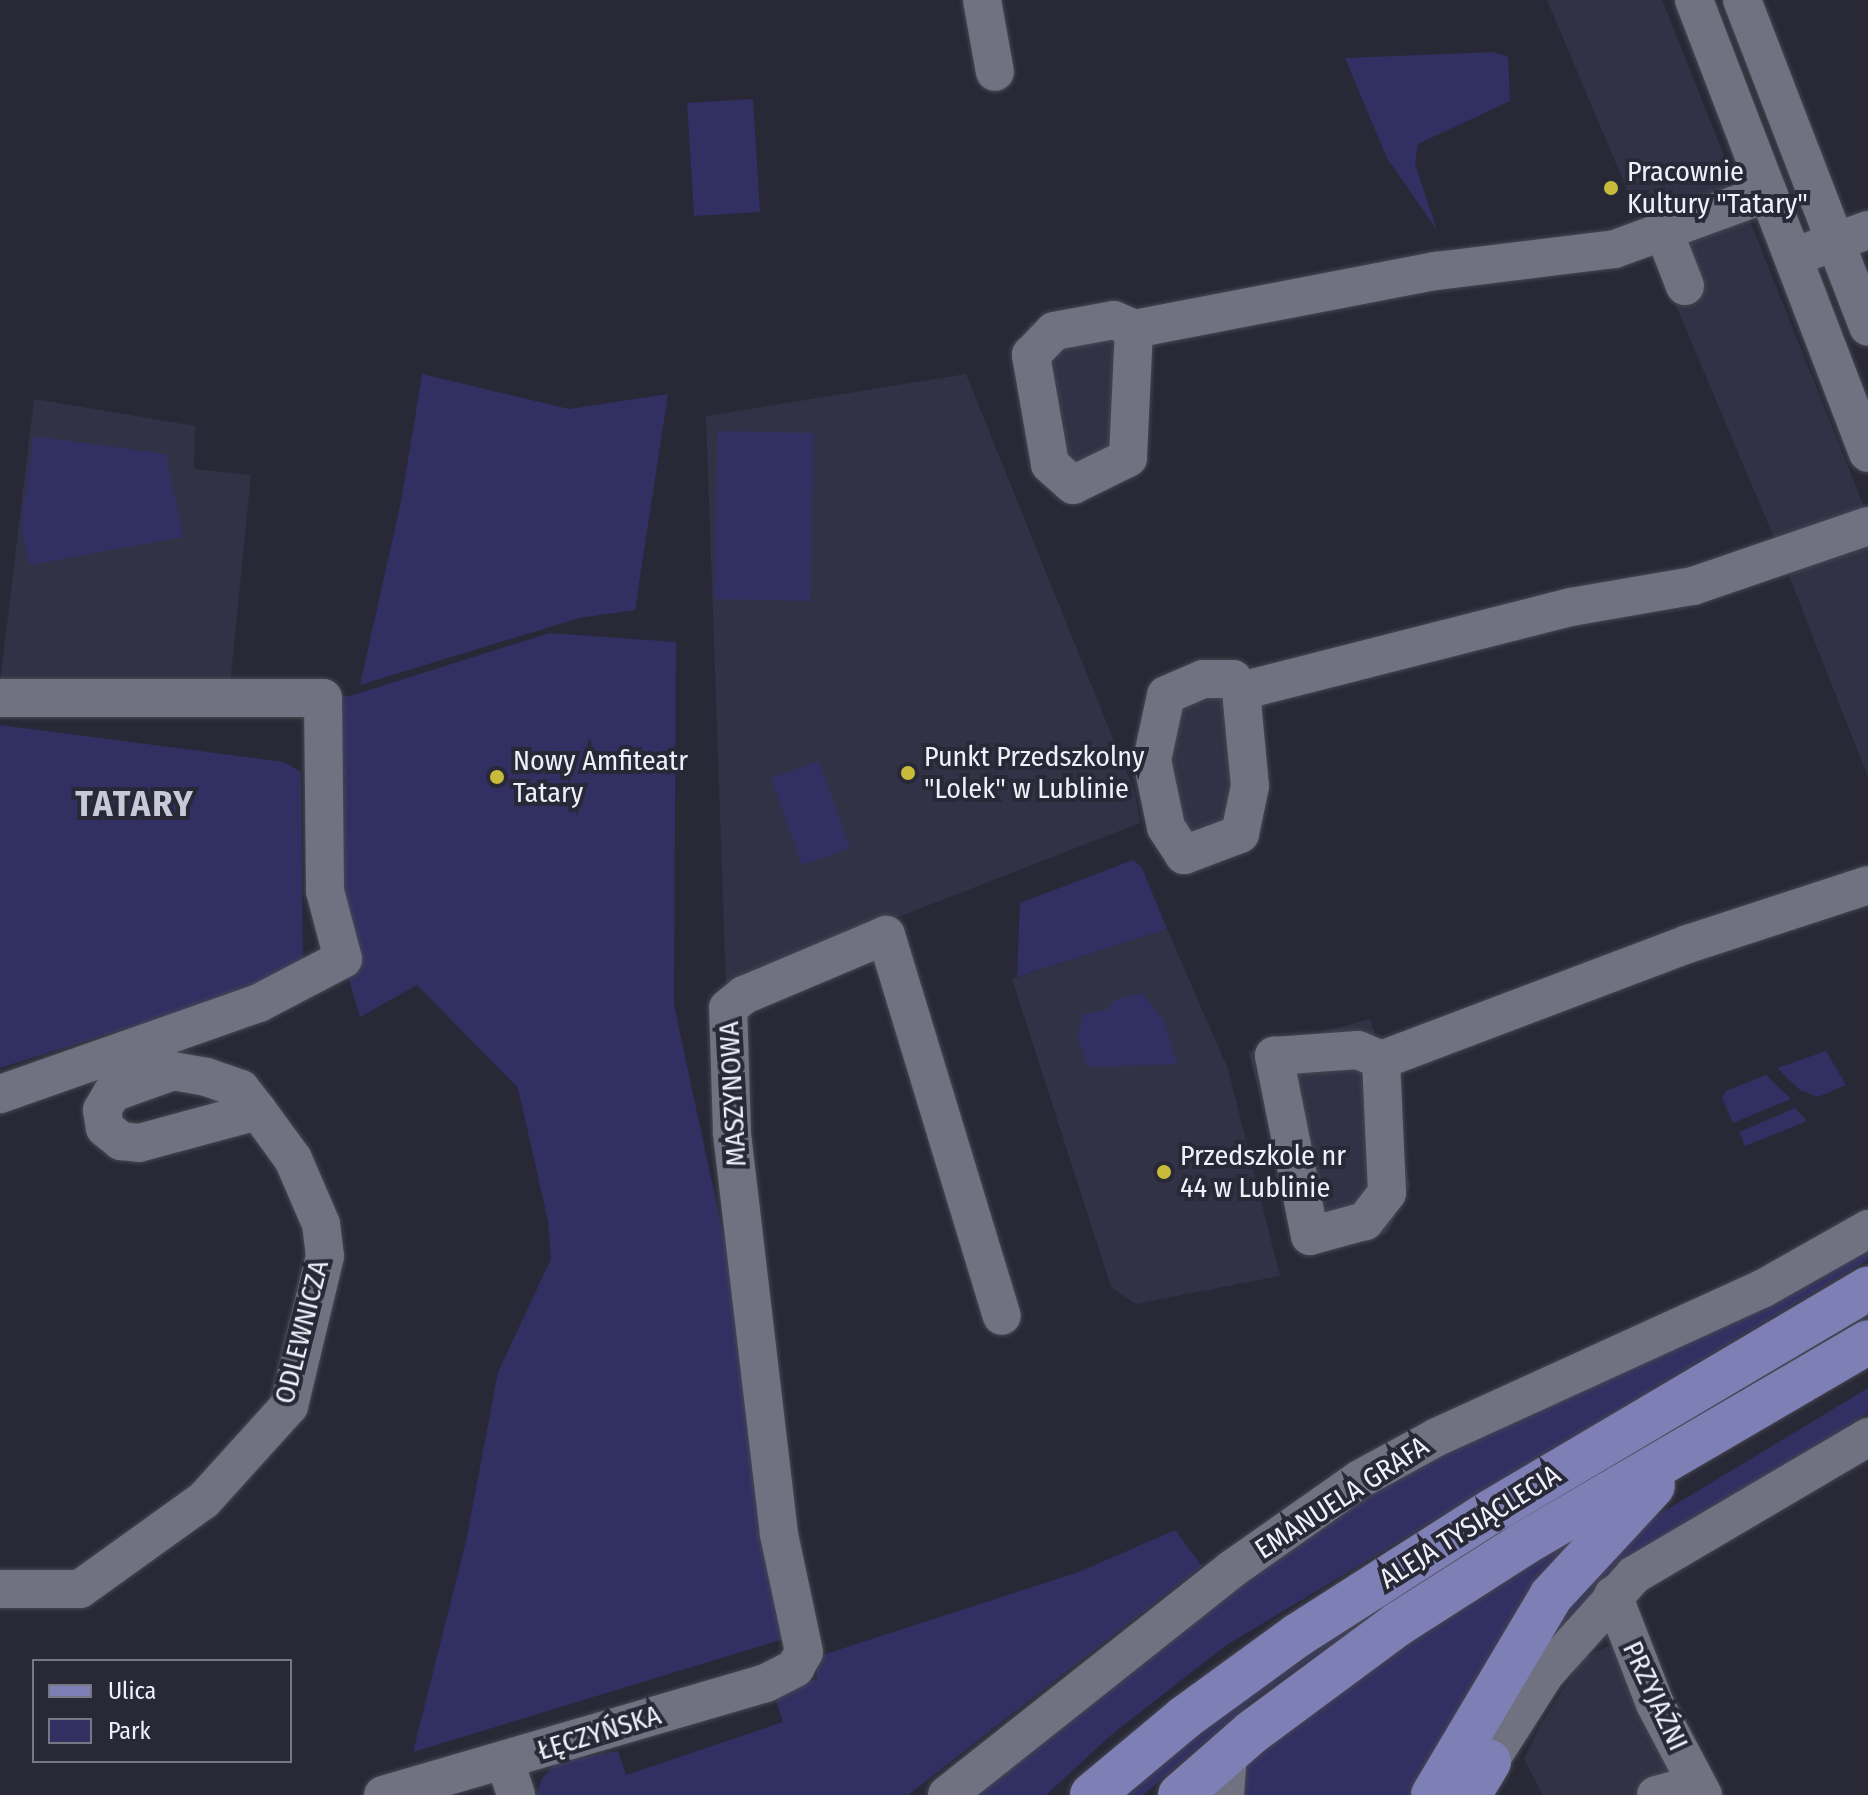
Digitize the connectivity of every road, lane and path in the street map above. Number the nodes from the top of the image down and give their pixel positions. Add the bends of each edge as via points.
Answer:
1 (982, 0) edge
2 (1694, 0) edge
3 (1742, 0) edge
4 (995, 72) dead end
5 (1768, 193) junction
6 (1851, 236) edge
7 (1669, 245) dead end
8 (1793, 257) junction
9 (1685, 286) dead end
10 (1868, 326) edge
11 (1134, 329) dead end
12 (1868, 453) edge
13 (1868, 526) edge
14 (1241, 691) dead end
15 (0, 698) edge
16 (1868, 885) edge
17 (1381, 1060) junction
18 (0, 1094) edge
19 (258, 1111) dead end
20 (1868, 1229) edge
21 (1868, 1289) edge
22 (1002, 1316) dead end
23 (1868, 1342) edge
24 (1868, 1437) edge
25 (1694, 1446) junction
26 (0, 1589) edge
27 (1613, 1595) junction
28 (804, 1652) joint
29 (1227, 1774) edge
30 (510, 1778) edge
31 (1479, 1778) edge
32 (1700, 1790) edge
33 (383, 1795) edge
34 (947, 1795) edge
35 (1092, 1795) edge
36 (1180, 1795) edge
37 (1433, 1795) edge
38 (1460, 1795) edge
39 (1656, 1795) edge

1 - 4 street
2 - 5 street
3 - 6 street
5 - 8 street
5 - 11 street via 1615,249 1436,271
6 - 8 street
6 - 10 street
7 - 9 street
8 - 12 street
13 - 14 street via 1693,586 1571,607
15 - 18 street via 323,698 325,891 343,959 259,1003
16 - 17 street via 1688,944
17 - 17 street via 1387,1193 1365,1221 1310,1236 1274,1056 1358,1050
19 - 26 street, ODLEWNICZA via 293,1159 321,1224 325,1256 289,1406 204,1500 80,1589
20 - 34 street, EMANUELA GRAFA via 1762,1289 1437,1437 1360,1479 1232,1569
21 - 35 main road, ALEJA TYSIĄCLECIA via 1492,1511 1311,1627 1184,1718
22 - 28 street, MASZYNOWA via 886,935 744,995 728,1008 732,1132 779,1534
23 - 25 main road, ALEJA TYSIĄCLECIA
24 - 27 street via 1680,1544
25 - 29 main road, ALEJA TYSIĄCLECIA via 1398,1624
25 - 37 main road via 1551,1596
27 - 31 street via 1545,1674
27 - 32 street, PRZYJAŹNI via 1655,1704
28 - 30 street, ŁĘCZYŃSKA via 795,1668 766,1683
29 - 36 main road, ALEJA TYSIĄCLECIA
30 - 33 street, ŁĘCZYŃSKA
31 - 38 main road
32 - 39 street

